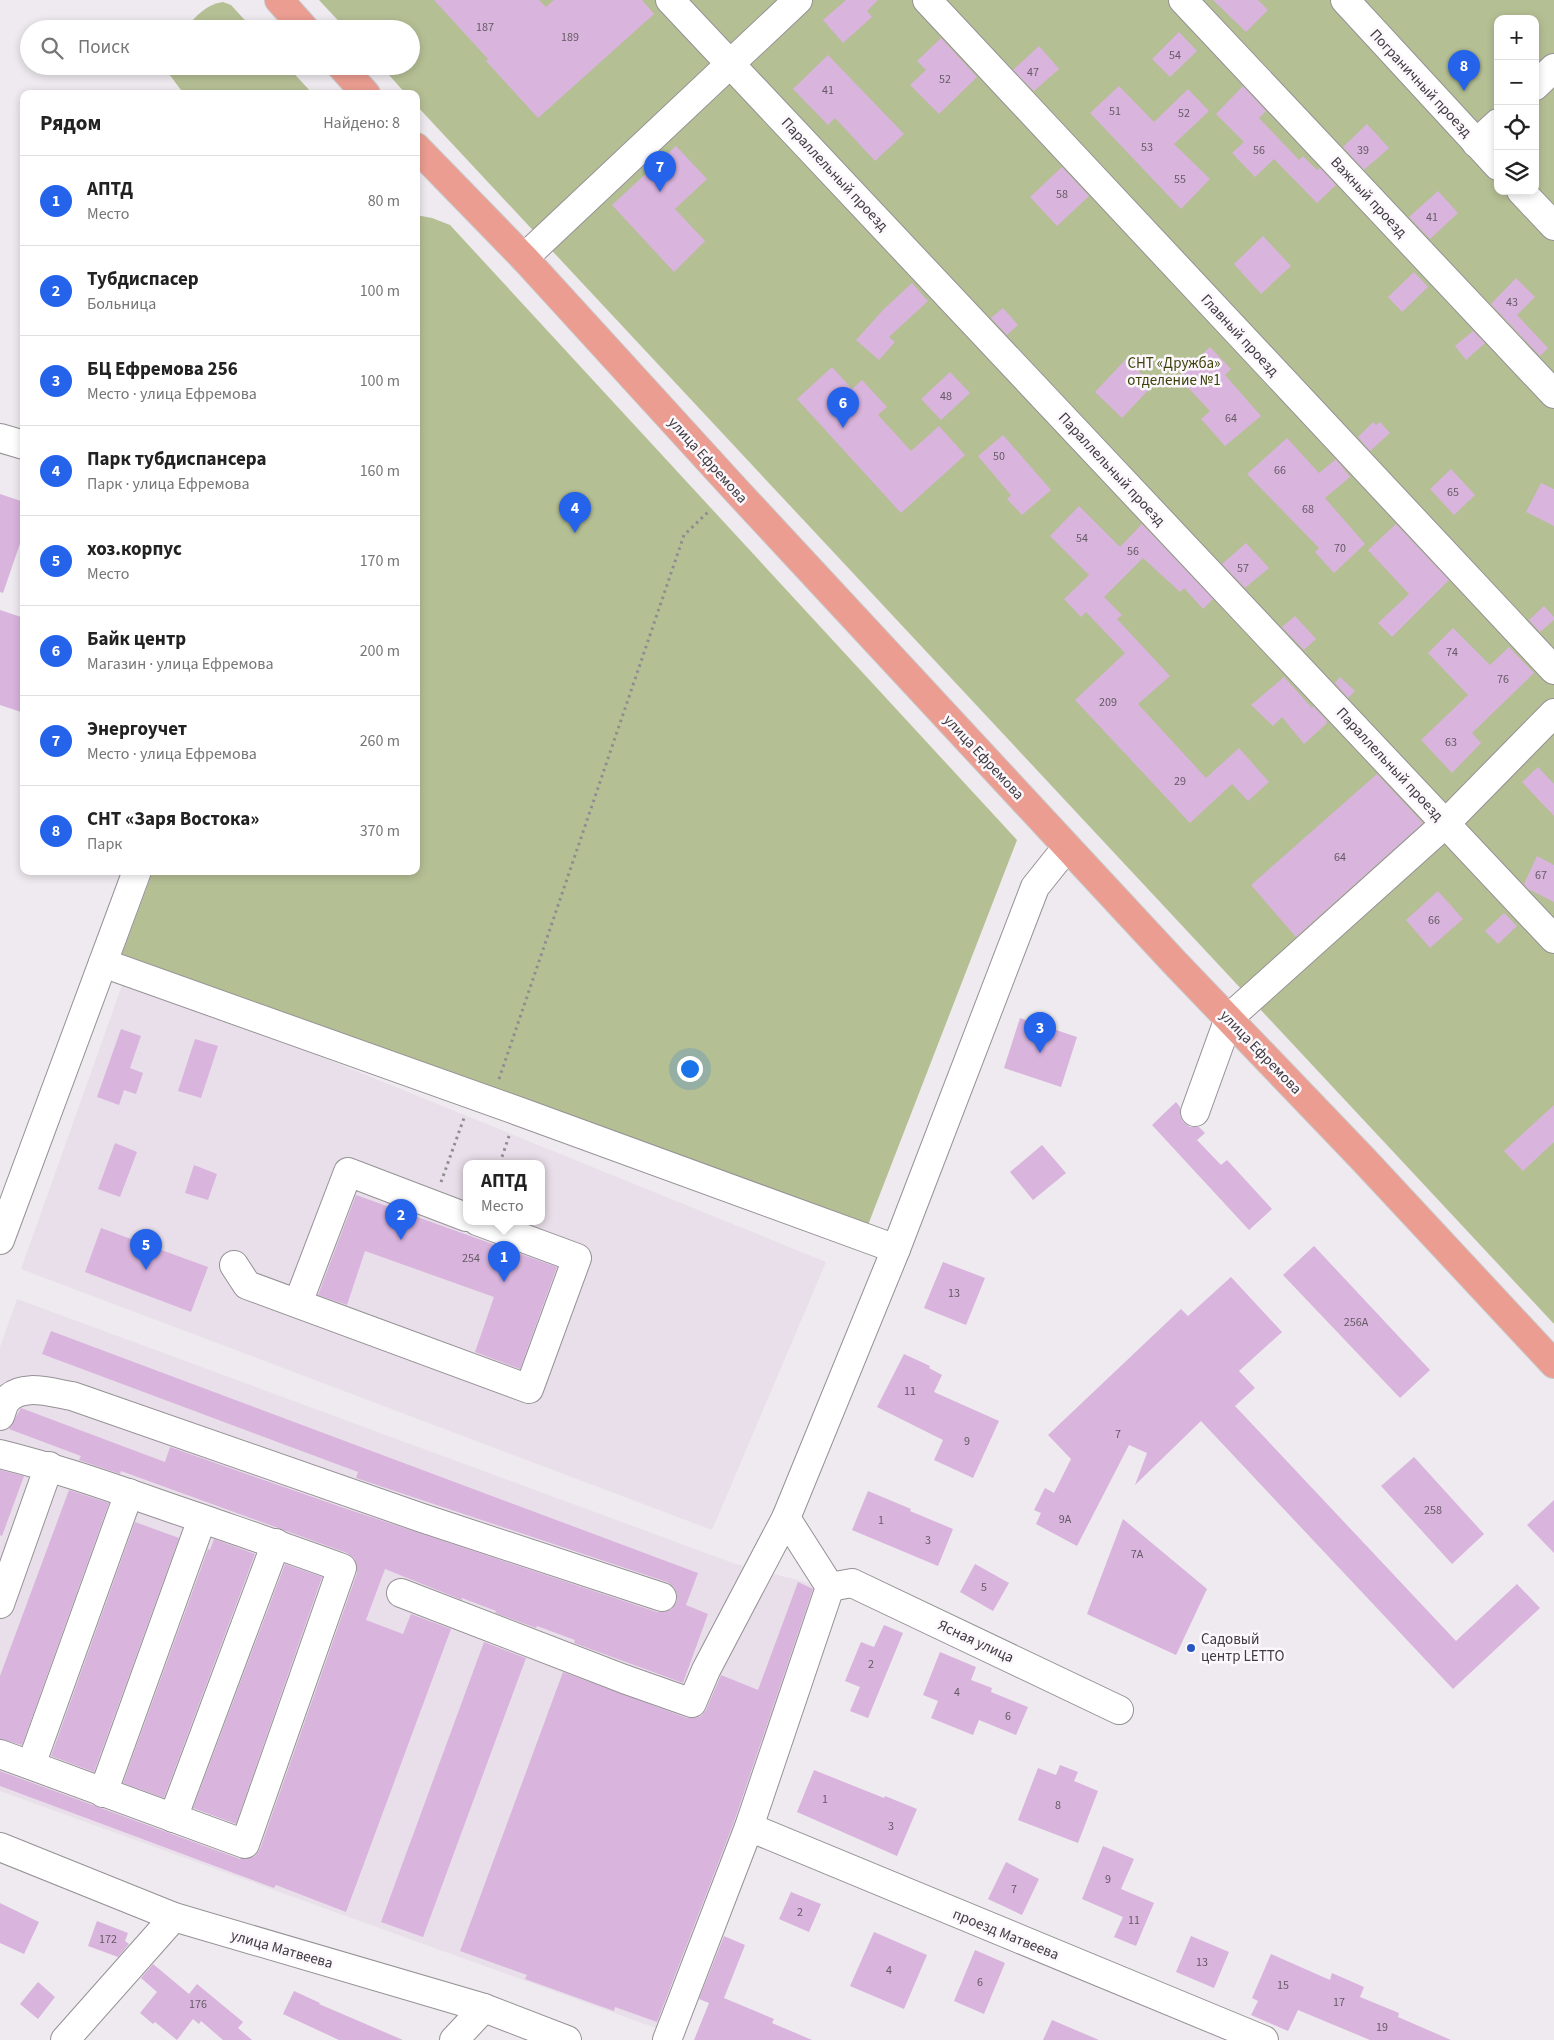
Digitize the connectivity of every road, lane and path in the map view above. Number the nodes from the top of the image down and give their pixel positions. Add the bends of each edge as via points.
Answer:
1 (278, 0) edge
2 (670, 0) edge
3 (798, 0) edge
4 (926, 0) edge
5 (1183, 0) edge
6 (1345, 0) edge
7 (297, 20) edge
8 (730, 63) junction
9 (1554, 68) edge
10 (348, 75) edge
11 (1539, 82) edge
12 (362, 90) edge
13 (1494, 126) edge
14 (1476, 143) junction
15 (420, 151) edge
16 (1494, 162) edge
17 (1525, 195) edge
18 (1554, 226) edge
19 (524, 258) junction
20 (1554, 394) edge
21 (0, 438) edge
22 (20, 444) edge
23 (708, 512) dead end
24 (1554, 670) edge
25 (1554, 713) edge
26 (1446, 823) junction
27 (1067, 847) junction
28 (136, 875) edge
29 (1554, 939) edge
30 (104, 963) junction
31 (1229, 1018) junction
32 (482, 1098) junction
33 (518, 1110) junction
34 (1195, 1112) dead end
35 (501, 1160) edge
36 (433, 1204) junction
37 (463, 1216) edge
38 (488, 1225) edge
39 (0, 1240) edge
40 (896, 1249) junction
41 (234, 1265) dead end
42 (298, 1304) junction
43 (1554, 1364) edge
44 (0, 1416) edge
45 (0, 1454) edge
46 (49, 1466) junction
47 (130, 1493) junction
48 (786, 1518) junction
49 (202, 1519) junction
50 (276, 1543) junction
51 (830, 1587) junction
52 (402, 1593) dead end
53 (662, 1597) dead end
54 (0, 1604) edge
55 (1119, 1710) dead end
56 (0, 1754) edge
57 (31, 1765) junction
58 (103, 1793) junction
59 (173, 1818) junction
60 (749, 1828) junction
61 (0, 1847) edge
62 (174, 1917) junction
63 (484, 2008) junction
64 (65, 2040) edge
65 (454, 2040) edge
66 (567, 2040) edge
67 (667, 2040) edge
68 (1264, 2040) edge

1 - 7 main road
2 - 8 street, Параллельный проезд
3 - 8 street
4 - 24 street, Главный проезд
5 - 20 street, Важный проезд
6 - 14 street, Пограничный проезд
8 - 19 street
8 - 26 street, Параллельный проезд
9 - 11 street
10 - 12 main road
13 - 14 street
14 - 16 street, Пограничный проезд
15 - 19 main road, улица Ефремова
17 - 18 street
19 - 27 main road, улица Ефремова
21 - 22 street
23 - 32 path via 684,535
25 - 26 street
26 - 29 street, Параллельный проезд
26 - 31 street
27 - 31 main road, улица Ефремова
27 - 40 street via 1035,887
28 - 30 street
30 - 32 street
30 - 39 street
31 - 34 street
31 - 43 main road, улица Ефремова
32 - 33 street
32 - 36 path
33 - 35 path
33 - 40 street
36 - 37 street
36 - 42 street via 348,1172
38 - 42 street via 577,1258 529,1389
40 - 48 street
41 - 42 street via 247,1285
44 - 53 street via 5,1402 17,1392 35,1390 72,1396 413,1515
45 - 46 street
46 - 47 street
46 - 54 street
47 - 49 street
47 - 57 street
48 - 51 street
48 - 52 street via 692,1703
49 - 50 street
49 - 58 street
50 - 59 street
50 - 59 street via 342,1568 245,1844
51 - 55 street, Ясная улица via 852,1583
51 - 60 street
56 - 57 street
57 - 58 street
58 - 59 street
60 - 67 street
60 - 68 street, проезд Матвеева
61 - 62 street, улица Матвеева
62 - 63 street, улица Матвеева
62 - 64 street
63 - 65 street
63 - 66 street, улица Матвеева

